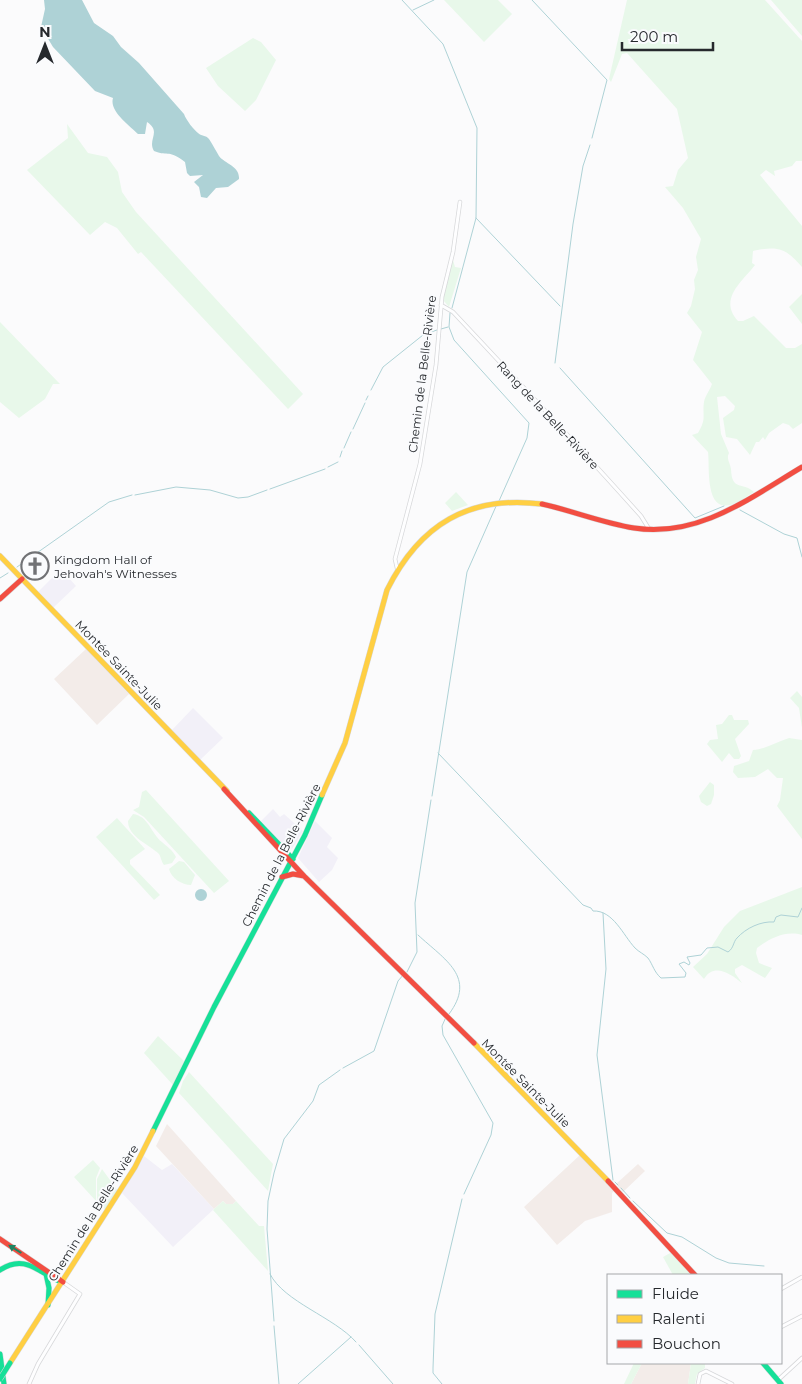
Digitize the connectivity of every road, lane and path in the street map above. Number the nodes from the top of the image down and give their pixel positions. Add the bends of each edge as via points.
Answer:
1 (460, 202) dead end
2 (441, 305) junction
3 (802, 467) edge
4 (649, 530) junction
5 (0, 556) edge
6 (397, 568) junction
7 (22, 579) junction
8 (0, 599) edge
9 (292, 860) junction
10 (304, 876) junction
11 (282, 877) junction
12 (339, 909) junction
13 (0, 1239) edge
14 (0, 1270) edge
15 (46, 1274) junction
16 (694, 1274) edge
17 (802, 1277) edge
18 (63, 1282) junction
19 (782, 1288) edge
20 (48, 1305) junction
21 (802, 1316) edge
22 (782, 1326) edge
23 (0, 1354) edge
24 (802, 1358) edge
25 (764, 1364) edge
26 (0, 1378) edge
27 (780, 1382) edge
28 (3, 1384) edge
29 (30, 1384) edge
30 (698, 1384) edge
31 (732, 1384) edge

1 - 2 street, Chemin de la Belle-Rivière
2 - 4 street, Rang de la Belle-Rivière via 453,312 572,439 647,523
2 - 6 street, Chemin de la Belle-Rivière via 429,416 418,476 395,559
3 - 4 main road via 708,519 677,528
4 - 6 main road via 625,527 542,504 498,502 466,509 440,522 416,543
5 - 7 main road, Montée Sainte-Julie
6 - 9 main road, Chemin de la Belle-Rivière via 386,594 345,743 324,796
7 - 8 main road
7 - 9 main road, Montée Sainte-Julie
9 - 10 main road, Montée Sainte-Julie
9 - 11 main road, Chemin de la Belle-Rivière
9 - 12 main road, Montée Sainte-Julie
10 - 11 main road
10 - 12 main road, Montée Sainte-Julie
11 - 18 main road, Chemin de la Belle-Rivière via 136,1165
12 - 16 main road, Montée Sainte-Julie via 555,1125
18 -> 13 main road
14 - 15 main road via 8,1264 21,1262
15 - 18 main road
15 - 20 main road
17 - 19 street
18 - 20 main road, Chemin de la Belle-Rivière
18 - 29 street via 80,1294 38,1364
20 - 26 main road, Chemin de la Belle-Rivière, bridge
21 - 22 street
23 - 28 main road
24 - 27 street
25 - 27 main road
26 - 28 main road
30 - 31 street via 700,1374 706,1371

